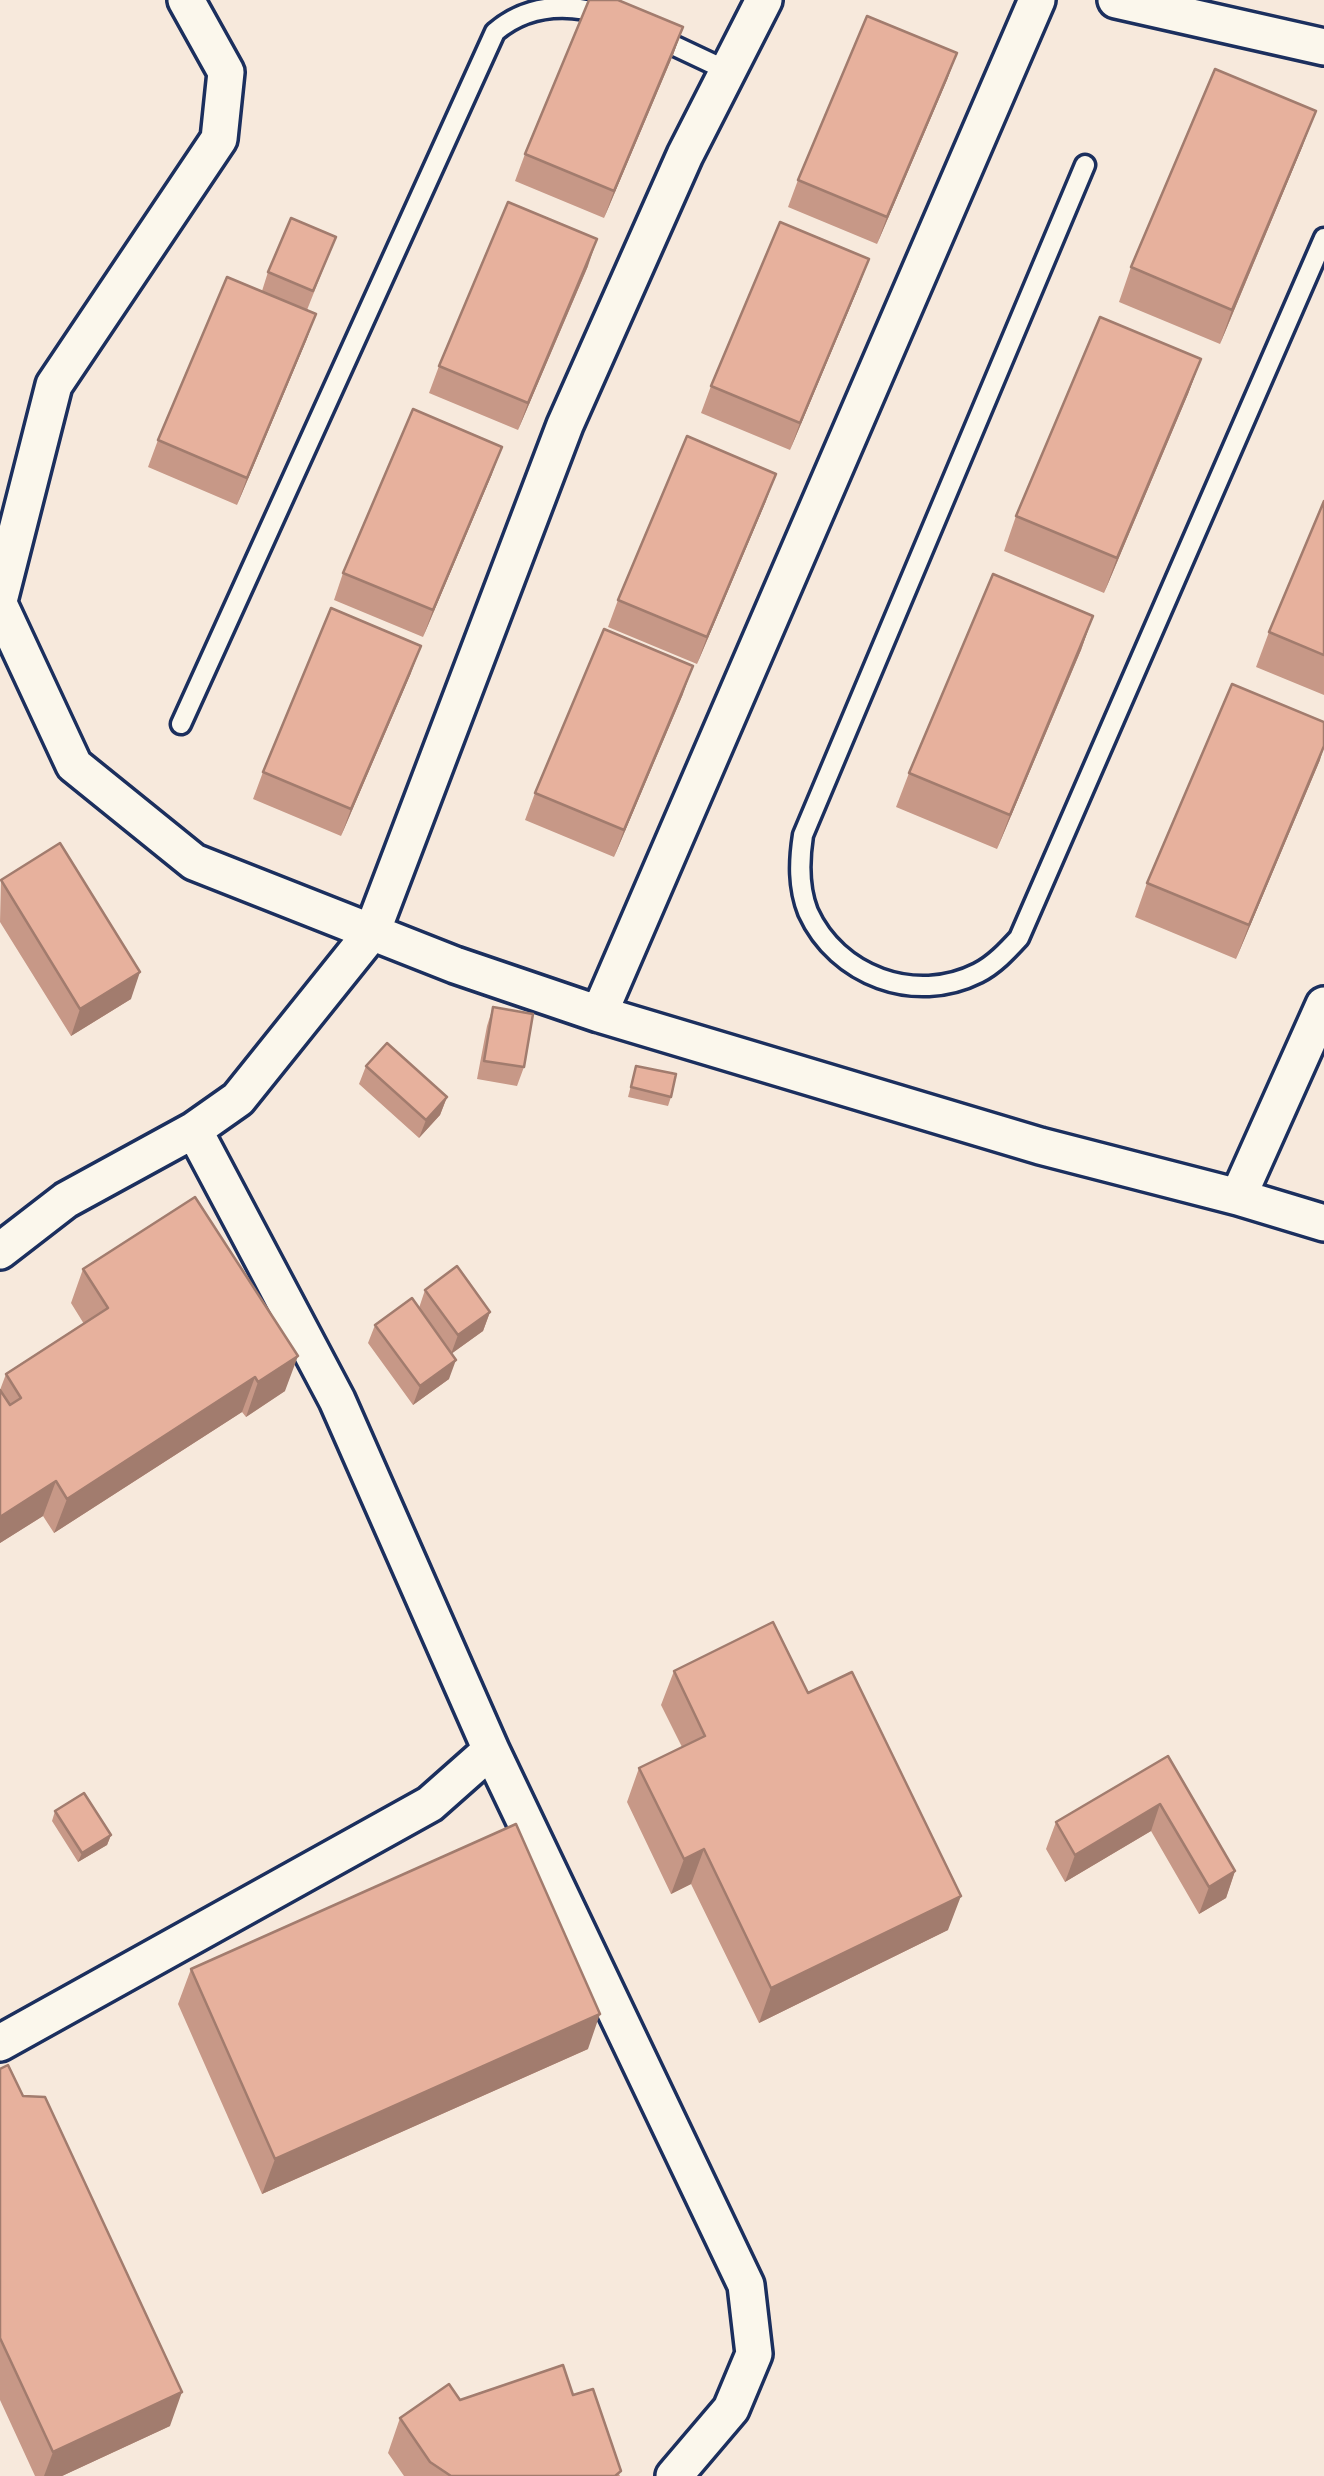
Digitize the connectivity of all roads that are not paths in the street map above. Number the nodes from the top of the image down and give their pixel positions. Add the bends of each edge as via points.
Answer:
1 (186, 0) edge
2 (764, 0) edge
3 (1037, 0) edge
4 (1116, 0) edge
5 (1324, 46) edge
6 (728, 71) junction
7 (1085, 166) dead end
8 (1324, 238) edge
9 (0, 597) edge
10 (0, 606) edge
11 (181, 724) dead end
12 (372, 932) junction
13 (1324, 1005) edge
14 (598, 1014) junction
15 (194, 1130) junction
16 (1238, 1197) junction
17 (1324, 1223) edge
18 (0, 1251) edge
19 (491, 1750) junction
20 (0, 2043) edge
21 (674, 2476) edge

1 - 9 street via 226,72 218,140 54,385
2 - 6 street
3 - 14 street
4 - 5 street
6 - 11 lane via 591,10 521,14 495,32
6 - 12 street via 565,425
7 - 8 lane via 803,835 799,860 807,909 835,951 876,979 902,986 954,982 980,972 1019,938
10 - 12 street via 74,765 194,862
12 - 14 street
12 - 15 street via 238,1099
13 - 16 street
14 - 16 street via 1022,1141
15 - 18 street via 66,1200
15 - 19 street via 337,1400
16 - 17 street
19 - 20 street via 430,1804
19 - 21 street via 746,2285 754,2354 731,2409

